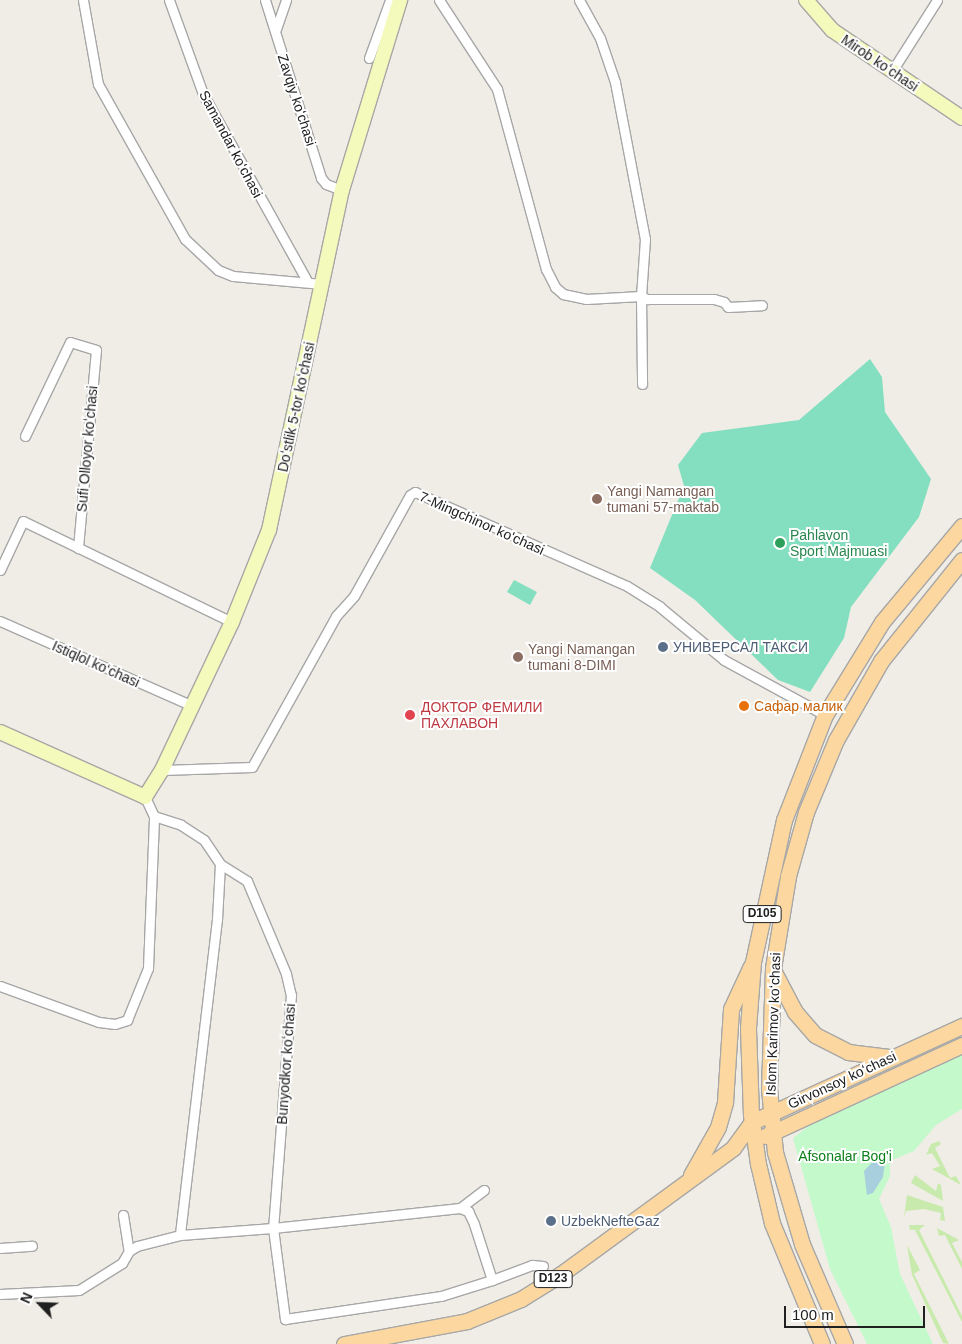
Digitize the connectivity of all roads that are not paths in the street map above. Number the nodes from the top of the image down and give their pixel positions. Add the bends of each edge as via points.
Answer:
1 (82, 0) edge
2 (169, 0) edge
3 (265, 0) edge
4 (286, 0) edge
5 (390, 0) edge
6 (400, 0) edge
7 (439, 0) edge
8 (579, 0) edge
9 (806, 0) edge
10 (937, 0) edge
11 (276, 29) junction
12 (369, 58) dead end
13 (892, 71) junction
14 (962, 118) edge
15 (342, 190) junction
16 (307, 281) junction
17 (322, 284) junction
18 (641, 296) junction
19 (762, 305) dead end
20 (642, 384) dead end
21 (25, 436) dead end
22 (962, 526) edge
23 (78, 548) junction
24 (962, 560) edge
25 (0, 570) edge
26 (0, 621) edge
27 (232, 622) junction
28 (193, 706) junction
29 (825, 715) junction
30 (0, 732) edge
31 (162, 770) junction
32 (145, 797) junction
33 (154, 816) junction
34 (220, 864) junction
35 (753, 962) junction
36 (773, 968) junction
37 (0, 986) edge
38 (962, 1026) edge
39 (962, 1045) edge
40 (892, 1057) junction
41 (770, 1114) junction
42 (752, 1122) junction
43 (772, 1132) junction
44 (755, 1141) junction
45 (733, 1148) junction
46 (686, 1183) junction
47 (484, 1190) dead end
48 (460, 1208) junction
49 (123, 1216) dead end
50 (272, 1228) junction
51 (180, 1235) junction
52 (32, 1246) dead end
53 (0, 1248) edge
54 (129, 1251) junction
55 (543, 1266) dead end
56 (492, 1280) junction
57 (0, 1294) edge
58 (344, 1344) edge
59 (822, 1344) edge
60 (846, 1344) edge

1 - 16 street via 98,84 185,239 218,270 233,276
2 - 16 street, Samandar ko‘chasi via 203,94
3 - 11 street, Zavqiy koʻchasi
4 - 11 street
5 - 12 street
6 - 15 street, Doʻstlik 5-tor koʻchasi
7 - 18 street via 498,89 546,269 555,287 564,294 586,298
8 - 18 street via 600,38 615,82 626,131 645,239
9 - 13 street, Mirob koʻchasi via 832,30
10 - 13 street
11 - 15 street, Zavqiy koʻchasi via 321,178 326,184
13 - 14 street, Mirob koʻchasi
15 - 17 street, Doʻstlik 5-tor koʻchasi
16 - 17 street
17 - 27 street, Doʻstlik 5-tor koʻchasi via 269,530
18 - 19 street via 647,299 714,300 724,302 728,307
18 - 20 street
21 - 23 street, Sufi Olloyor koʻchasi via 70,342 96,350
22 - 29 main road, Islom Karimov koʻchasi / D105 via 882,622
23 - 25 street via 23,521
23 - 27 street
24 - 36 main road, Islom Karimov koʻchasi / D105 via 881,661 836,740 806,812 788,876
26 - 28 street, Istiqlol ko‘chasi
27 - 28 street, Doʻstlik 5-tor koʻchasi
28 - 31 street, Doʻstlik 5-tor koʻchasi
29 - 31 street, 7-Mingchinor ko'chasi via 724,660 660,608 627,586 415,492 410,495 354,596 336,616 252,768
29 - 35 main road, Islom Karimov koʻchasi / D105 via 784,820
30 - 32 street
31 - 32 street, Doʻstlik 5-tor koʻchasi
32 - 33 street
33 - 34 street, Bunyodkor koʻchasi via 181,825 204,840
33 - 37 street via 148,968 127,1020 114,1024 99,1022
34 - 50 street, Bunyodkor koʻchasi via 247,881 286,974 291,995
34 - 51 street
35 - 42 main road, Islom Karimov koʻchasi / D105 via 748,1028
35 - 46 main road via 731,1009 726,1102 718,1128
36 - 40 main road via 795,1012 815,1035 848,1052
36 - 41 main road, Islom Karimov koʻchasi / D105
38 - 40 main road, Girvonsoy koʻchasi / D123
39 - 43 main road, Girvonsoy koʻchasi / D123
40 - 41 main road, Girvonsoy koʻchasi / D123
41 - 42 main road, Girvonsoy koʻchasi / D123
41 - 43 main road, Islom Karimov koʻchasi / D105
42 - 44 main road, Islom Karimov koʻchasi / D105
42 - 45 main road, Girvonsoy koʻchasi / D123
43 - 44 main road, D123
43 - 60 main road, Islom Karimov koʻchasi / D105 via 790,1210
44 - 45 main road, Girvonsoy koʻchasi / D123
44 - 59 main road, Islom Karimov koʻchasi / D105 via 772,1223
45 - 46 main road, Girvonsoy koʻchasi / D123
46 - 58 main road, Girvonsoy koʻchasi / D123 via 520,1299 467,1320
47 - 48 street
48 - 50 street
48 - 56 street via 468,1211 474,1224
49 - 54 street
50 - 51 street
50 - 56 street, Bunyodkor koʻchasi via 285,1319 441,1296
51 - 54 street
52 - 53 street
54 - 57 street via 122,1263 79,1290
55 - 56 street, Bunyodkor koʻchasi via 532,1265

